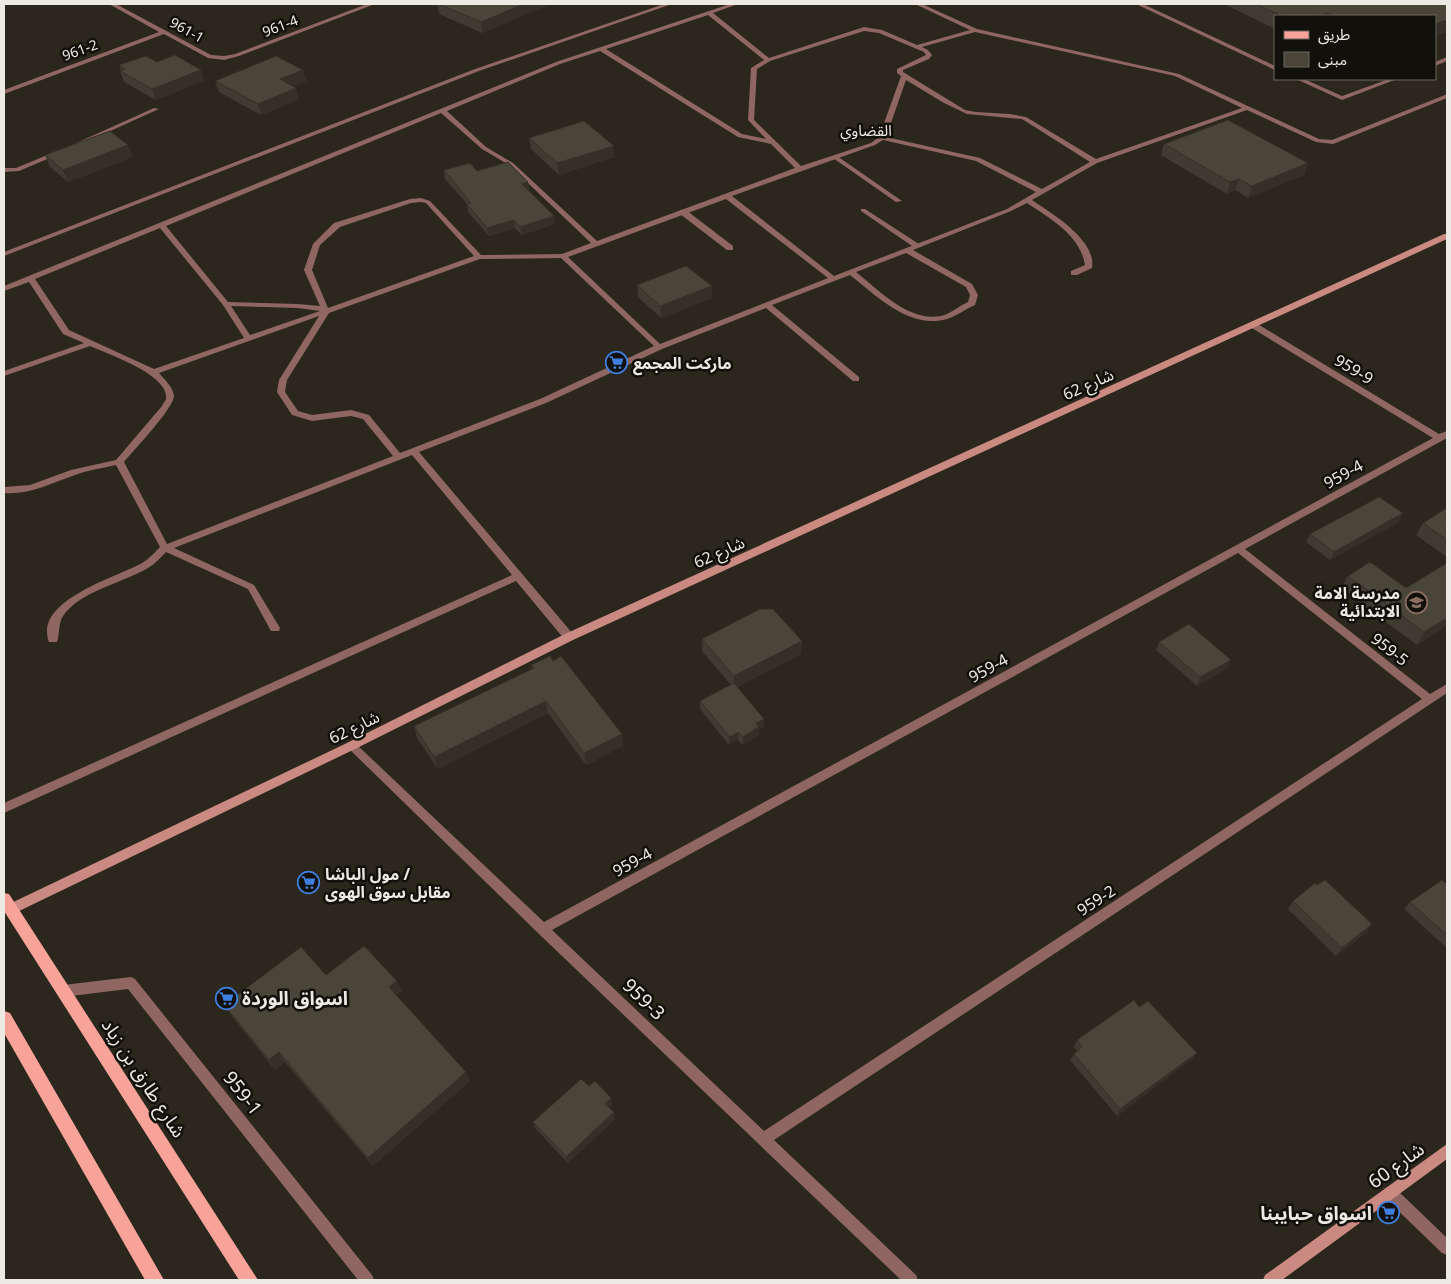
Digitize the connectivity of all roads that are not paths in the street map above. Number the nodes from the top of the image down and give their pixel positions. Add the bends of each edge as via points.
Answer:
1 (112, 4) edge
2 (669, 4) edge
3 (735, 4) edge
4 (918, 4) edge
5 (1139, 4) edge
6 (366, 5) edge
7 (708, 12) junction
8 (976, 30) junction
9 (165, 32) junction
10 (917, 47) junction
11 (600, 48) junction
12 (224, 58) joint
13 (768, 60) junction
14 (1274, 68) edge
15 (904, 76) junction
16 (1301, 80) edge
17 (1391, 80) edge
18 (4, 92) edge
19 (1447, 96) edge
20 (1248, 108) junction
21 (156, 109) dead end
22 (442, 110) junction
23 (882, 138) junction
24 (773, 142) junction
25 (70, 147) edge
26 (61, 151) edge
27 (835, 157) junction
28 (1095, 162) junction
29 (800, 169) junction
30 (4, 170) edge
31 (1042, 192) junction
32 (727, 196) junction
33 (1027, 200) junction
34 (898, 201) dead end
35 (863, 210) dead end
36 (683, 212) junction
37 (162, 226) junction
38 (1447, 236) edge
39 (596, 244) junction
40 (918, 246) junction
41 (730, 248) dead end
42 (907, 250) junction
43 (4, 254) edge
44 (563, 256) junction
45 (479, 257) junction
46 (851, 272) junction
47 (1074, 273) dead end
48 (31, 279) junction
49 (833, 279) junction
50 (4, 290) edge
51 (226, 304) junction
52 (767, 305) junction
53 (326, 310) junction
54 (1253, 325) junction
55 (248, 338) junction
56 (91, 344) junction
57 (659, 347) junction
58 (154, 372) junction
59 (4, 374) edge
60 (856, 379) dead end
61 (1443, 436) edge
62 (413, 451) junction
63 (398, 457) junction
64 (119, 462) junction
65 (4, 490) edge
66 (165, 548) junction
67 (1238, 548) junction
68 (518, 576) junction
69 (275, 628) dead end
70 (569, 637) junction
71 (54, 639) dead end
72 (1447, 688) edge
73 (1430, 700) junction
74 (351, 746) junction
75 (4, 808) edge
76 (7, 904) edge
77 (542, 928) junction
78 (63, 991) junction
79 (4, 1018) edge
80 (763, 1139) junction
81 (1447, 1151) edge
82 (1390, 1193) junction
83 (1447, 1248) edge
84 (155, 1280) edge
85 (249, 1280) edge
86 (367, 1280) edge
87 (911, 1280) edge
88 (1270, 1280) edge

1 - 9 street, 961-1
2 - 43 street via 477,70
3 - 7 street
4 - 8 street
5 - 14 street
6 - 12 street, 961-4
7 - 11 street
7 - 13 street
8 - 10 street
8 - 20 street via 1178,75
9 - 12 street, 961-1 via 210,57
9 - 18 street, 961-2
10 - 13 street via 880,30 864,29
10 - 15 street via 929,55 900,69
11 - 22 street
11 - 24 street via 740,136
13 - 24 street via 754,68 751,120
15 - 23 street
15 - 28 street via 966,113 1024,118
16 - 17 street via 1342,98
19 - 20 street via 1333,142 1318,141
20 - 28 street
21 - 25 street
22 - 37 street
22 - 39 street via 484,148 510,164
23 - 27 street
23 - 31 street via 978,159
24 - 29 street
26 - 30 street via 17,170
27 - 29 street
27 - 34 street
28 - 31 street
29 - 32 street
31 - 33 street
32 - 36 street
32 - 49 street
33 - 40 street
33 - 47 street via 1062,224 1081,244 1089,258 1089,266
35 - 40 street
36 - 39 street
36 - 41 street
37 - 48 street
37 - 51 street
38 - 54 street, شارع 62
39 - 44 street
40 - 42 street
42 - 46 street
42 - 46 street via 969,286 974,295 972,303 942,318 917,318 904,312
44 - 45 street
44 - 57 street
45 - 53 street
45 - 53 street via 428,202 421,200 337,225 317,244 308,270
46 - 49 street
48 - 50 street
48 - 56 street via 66,332
49 - 52 street
51 - 53 street
51 - 55 street
52 - 57 street
52 - 60 street
53 - 55 street
53 - 63 street via 283,380 281,392 295,413 312,418 351,413 366,416
54 - 61 street, 959-9
54 - 70 street, شارع 62
55 - 58 street
56 - 58 street
56 - 59 street
57 - 62 street via 543,401
58 - 64 street via 168,389 170,398
61 - 67 street, 959-4
62 - 63 street
62 - 68 street
63 - 66 street
64 - 65 street via 74,472 35,488
64 - 66 street
66 - 69 street via 250,587
66 - 71 street via 146,565 79,596 58,614 52,630
67 - 73 street, 959-5
67 - 77 street, 959-4
68 - 70 street
68 - 75 street
70 - 74 street, شارع 62
72 - 73 street, 959-2
73 - 80 street, 959-2
74 - 76 street, شارع 62
74 - 77 street, 959-3
76 - 78 main road, شارع طارق بن زياد
77 - 80 street, 959-3
78 - 85 main road, شارع طارق بن زياد
78 - 86 street, 959-1 via 131,983
79 - 84 main road
80 - 87 street, 959-3
81 - 82 street, شارع 60
82 - 83 street
82 - 88 street, شارع 60

